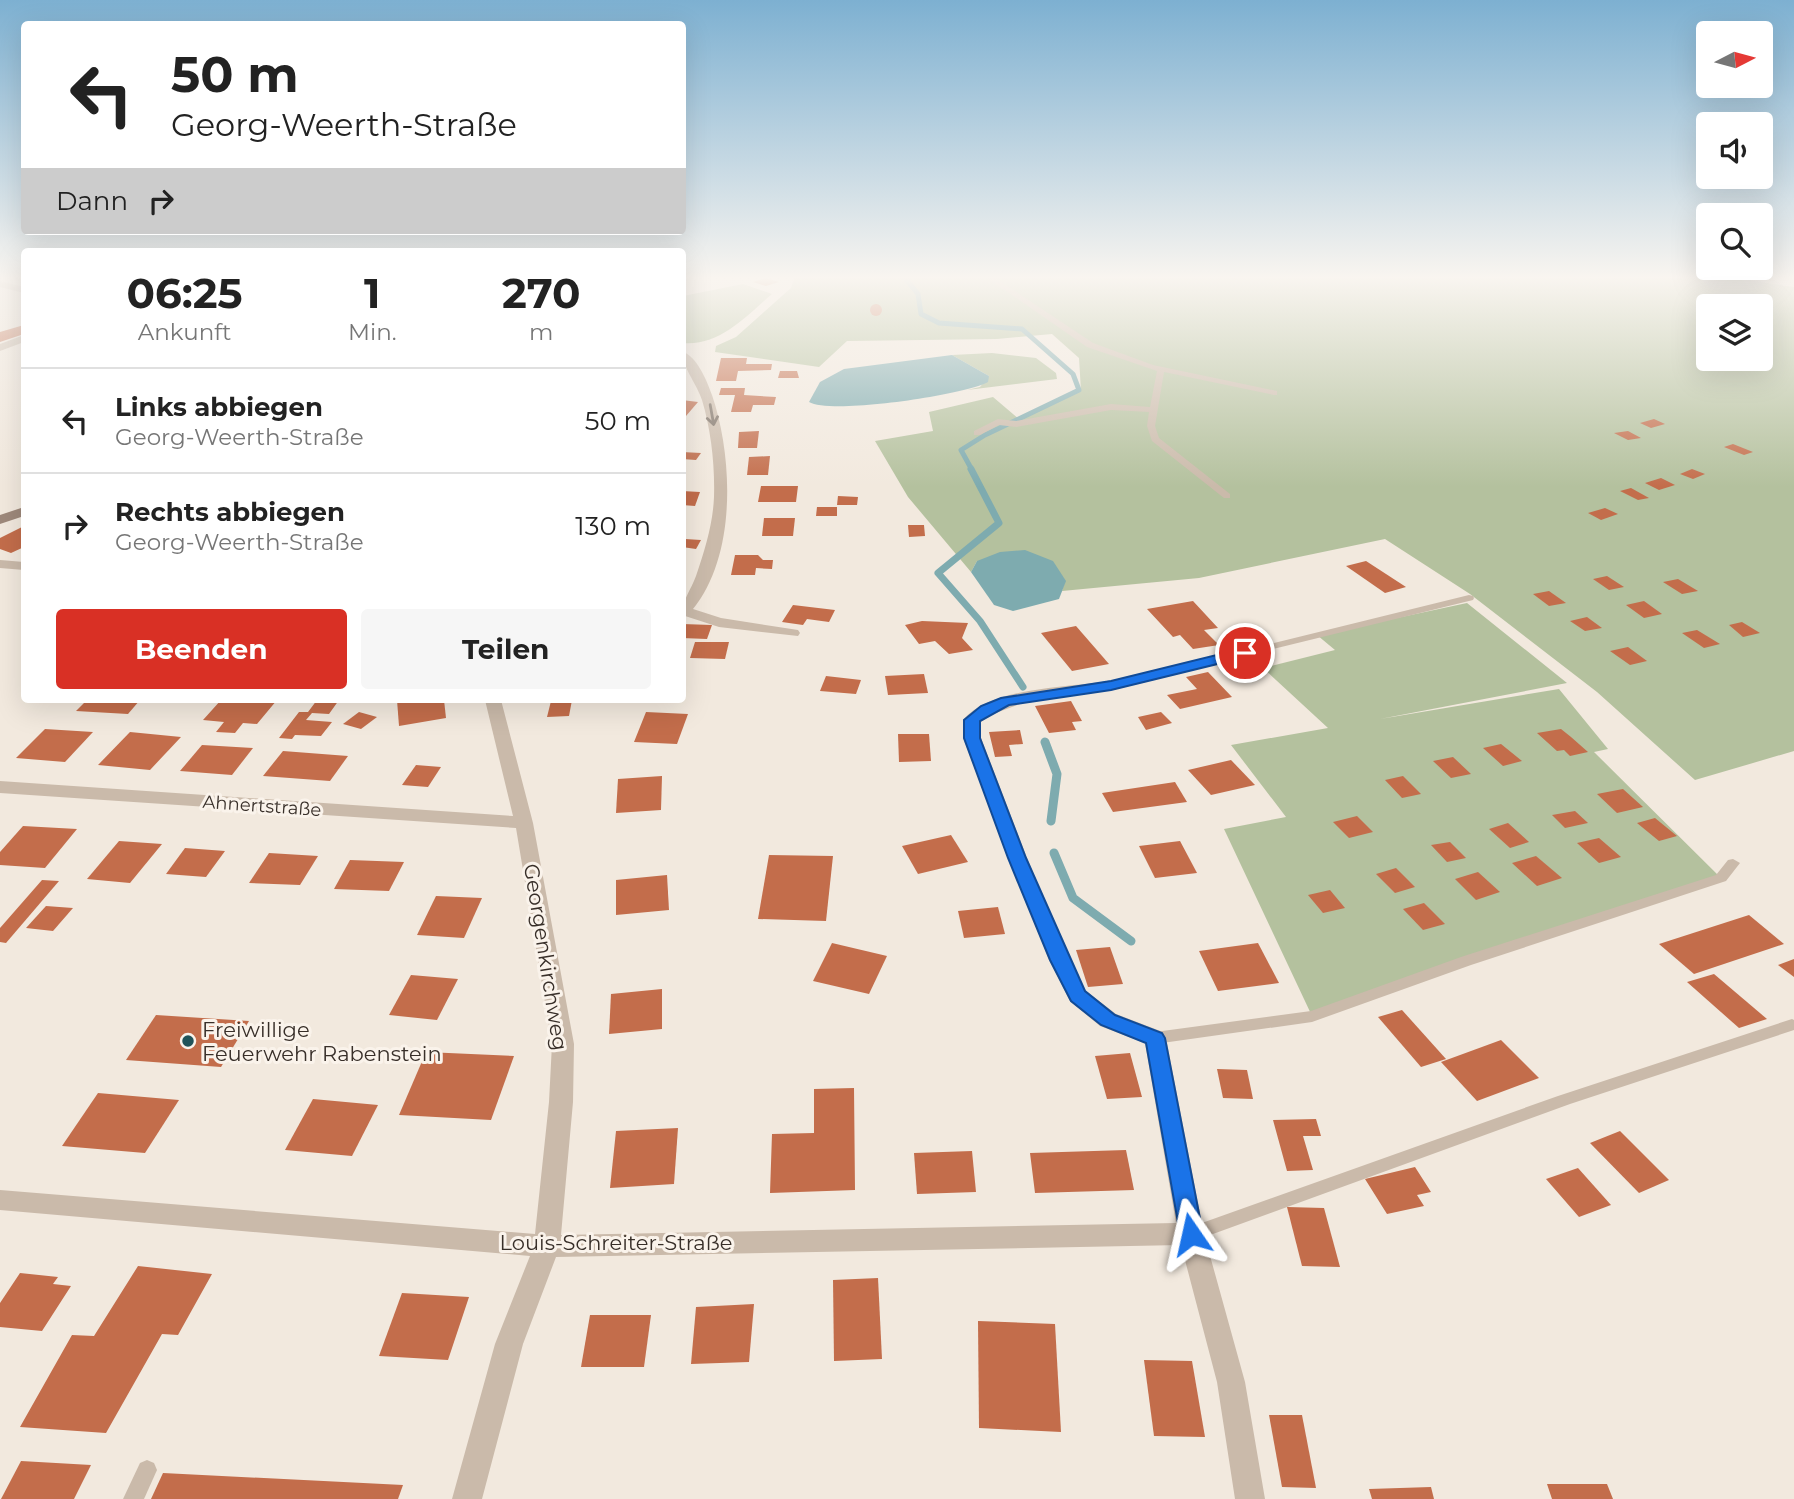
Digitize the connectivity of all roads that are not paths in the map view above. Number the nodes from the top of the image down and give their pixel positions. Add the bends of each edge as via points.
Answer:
1 (1096, 347) edge
2 (686, 357) edge
3 (1161, 369) junction
4 (1274, 393) dead end
5 (1154, 410) junction
6 (998, 422) joint
7 (1016, 424) joint
8 (977, 433) dead end
9 (1227, 496) dead end
10 (21, 511) edge
11 (0, 520) edge
12 (0, 564) edge
13 (21, 566) edge
14 (1469, 598) dead end
15 (686, 606) edge
16 (686, 612) edge
17 (792, 632) dead end
18 (1245, 653) joint
19 (494, 703) edge
20 (0, 787) edge
21 (524, 823) junction
22 (1733, 863) dead end
23 (1791, 1025) dead end
24 (1155, 1038) junction
25 (0, 1200) edge
26 (1191, 1234) junction
27 (547, 1246) junction
28 (147, 1470) dead end
29 (133, 1499) edge
30 (467, 1499) edge
31 (1250, 1499) edge

1 - 3 lane
2 -> 15 street via 697,366 709,401 720,510 701,579
3 - 4 lane
3 - 5 lane
5 - 7 lane via 1111,407
5 - 9 lane via 1151,426 1155,439
6 - 7 lane
6 - 8 lane
10 - 11 main road
12 - 13 street
14 - 18 lane
16 - 17 street via 719,622
18 - 24 street via 1111,685 1006,701 972,720 972,738 1017,858 1078,996 1108,1020
19 - 21 street, Georgenkirchweg
20 - 21 street, Ahnertstraße
21 - 27 street, Georgenkirchweg via 563,1044
22 - 24 lane via 1721,878 1312,1016
23 - 26 lane via 1564,1100
24 - 26 street
25 - 27 street, Louis-Schreiter-Straße
26 - 27 street, Louis-Schreiter-Straße
26 - 31 street via 1231,1382
27 - 30 street, Georgenkirchweg via 509,1344
28 - 29 lane

